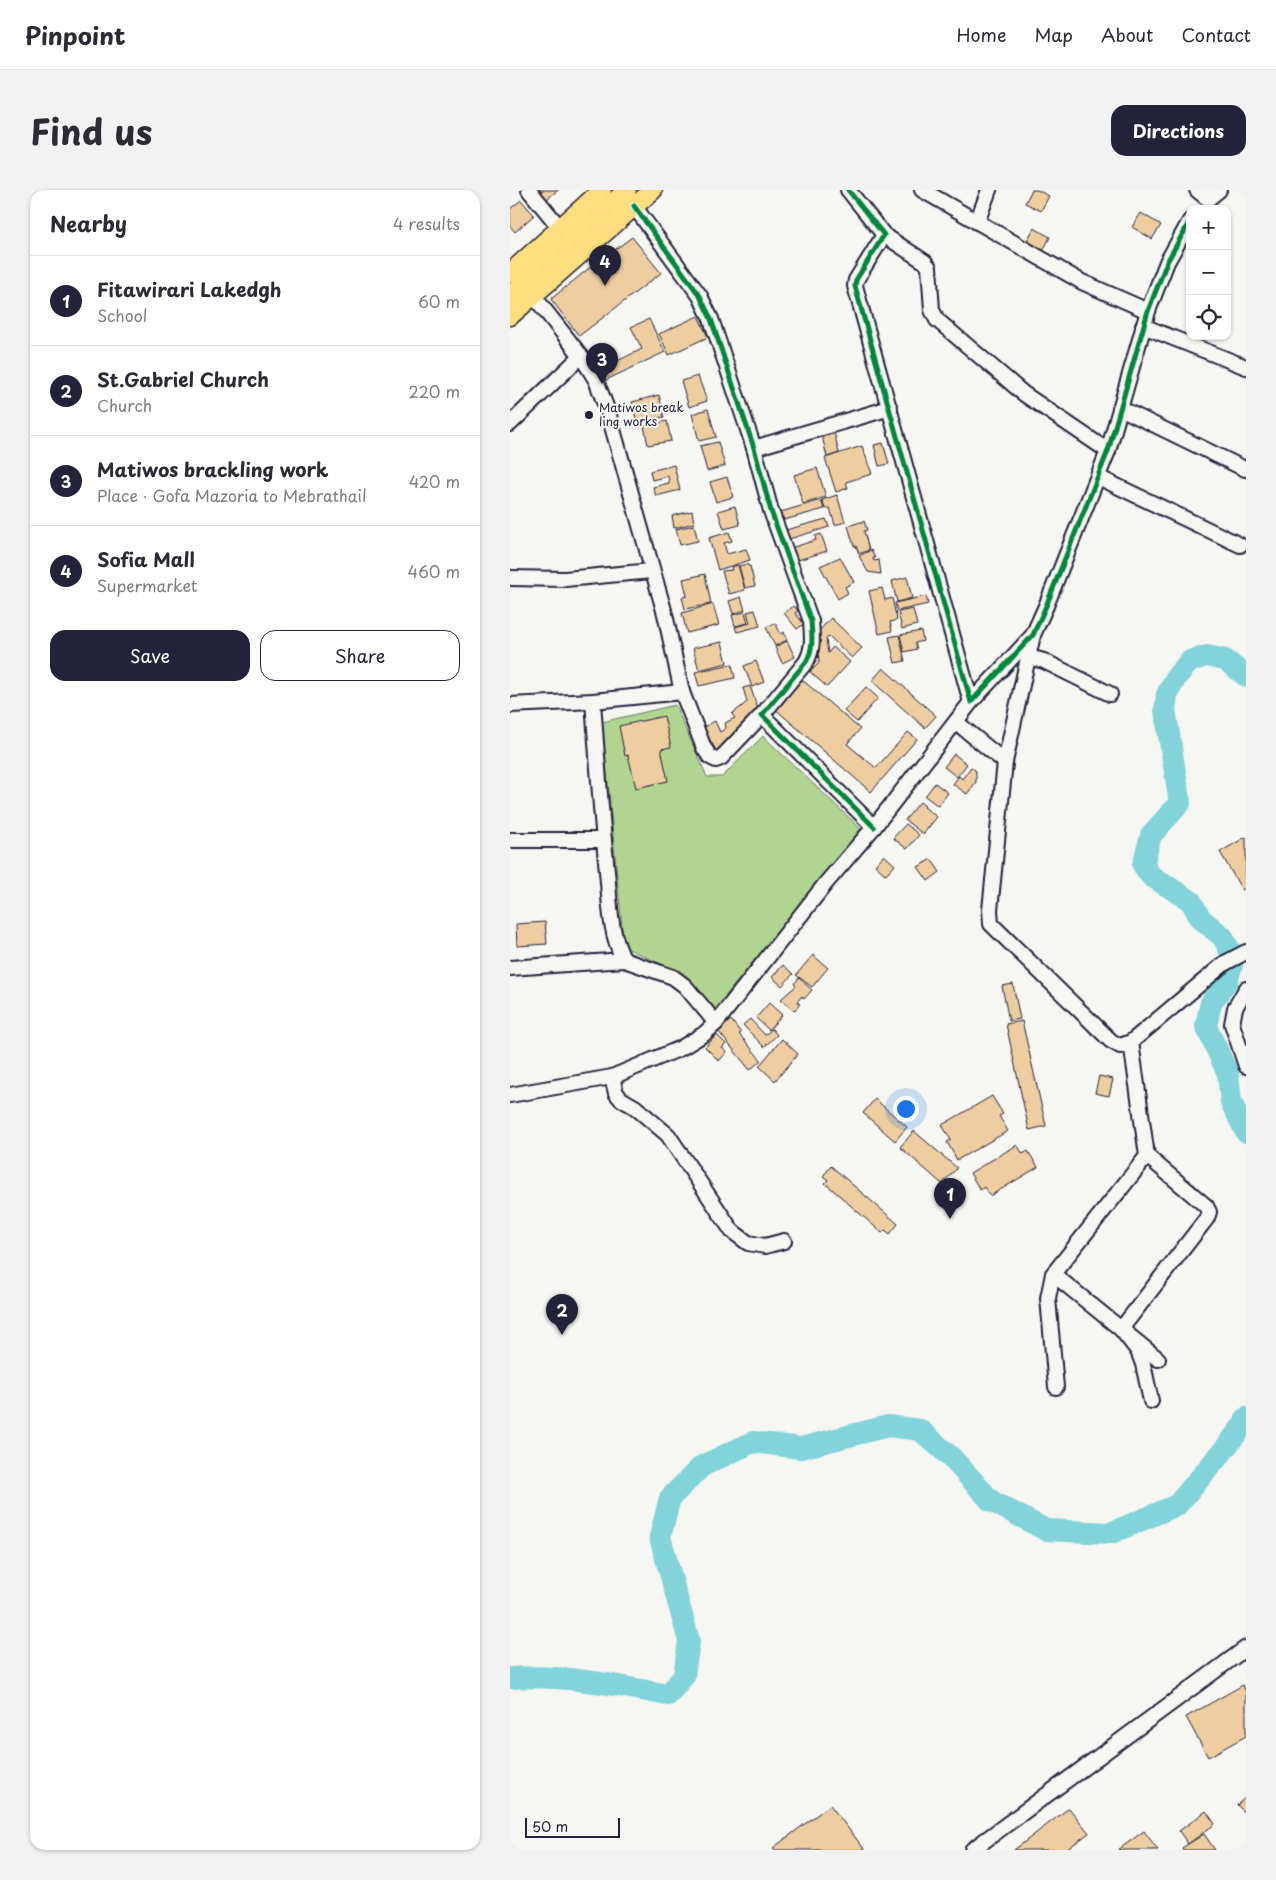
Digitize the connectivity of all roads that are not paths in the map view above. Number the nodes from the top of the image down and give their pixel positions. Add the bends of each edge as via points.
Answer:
1 (528, 190) edge
2 (602, 190) edge
3 (627, 190) edge
4 (653, 190) edge
5 (922, 190) edge
6 (989, 190) edge
7 (1197, 190) edge
8 (850, 191) edge
9 (1209, 199) edge
10 (634, 206) junction
11 (977, 222) junction
12 (560, 228) junction
13 (1186, 229) edge
14 (884, 235) junction
15 (510, 273) edge
16 (510, 295) edge
17 (533, 295) junction
18 (1148, 311) junction
19 (510, 316) edge
20 (1143, 326) junction
21 (581, 356) junction
22 (1246, 367) edge
23 (890, 408) junction
24 (1120, 408) junction
25 (510, 424) edge
26 (754, 448) junction
27 (1108, 451) junction
28 (1246, 469) edge
29 (1098, 477) junction
30 (1240, 545) dead end
31 (652, 571) junction
32 (510, 578) edge
33 (1033, 634) junction
34 (1028, 657) junction
35 (682, 692) junction
36 (1110, 694) dead end
37 (593, 701) junction
38 (971, 702) junction
39 (510, 705) edge
40 (762, 715) junction
41 (956, 722) junction
42 (1005, 762) junction
43 (874, 827) junction
44 (510, 840) edge
45 (604, 840) junction
46 (1246, 952) edge
47 (624, 960) junction
48 (510, 968) edge
49 (1246, 989) edge
50 (716, 1024) junction
51 (1132, 1042) junction
52 (1246, 1066) edge
53 (612, 1077) junction
54 (510, 1095) edge
55 (1147, 1156) junction
56 (784, 1241) dead end
57 (1053, 1274) junction
58 (1121, 1329) junction
59 (1158, 1360) dead end
60 (1056, 1387) dead end
61 (1151, 1401) dead end
62 (1246, 1648) edge
63 (972, 1850) edge

1 - 12 street
2 - 12 main road
3 - 16 main road
4 - 10 main road
5 - 11 street
6 - 11 street
7 - 9 street
8 - 14 street
10 - 17 main road
10 - 26 street via 700,296 712,319
11 - 18 street via 1082,282
12 - 15 main road
13 - 18 street via 1167,262
14 - 23 street via 855,286
14 - 27 street via 929,267 932,310 937,320 1024,394
17 - 19 main road
17 - 21 street
18 - 20 street
20 - 22 street
20 - 24 street
21 - 25 street
21 - 31 street via 596,380 608,412
23 - 26 street
23 - 38 street
24 - 27 street
24 - 28 street
26 - 40 street via 771,512 810,621 812,636 811,653 806,662
27 - 29 street
29 - 30 street
29 - 33 street
31 - 32 street via 565,580
31 - 35 street
33 - 34 street
33 - 38 street
34 - 36 street via 1044,661
34 - 42 street
35 - 37 street
35 - 40 street via 704,748 716,760
37 - 39 street
37 - 45 street
38 - 41 street
40 - 43 street
41 - 42 street
41 - 43 street
42 - 51 street via 991,924 1111,1041 1120,1046
43 - 50 street
44 - 45 street
45 - 47 street via 612,922 616,946
46 - 51 street via 1225,963
47 - 48 street
47 - 50 street via 673,977 685,986
49 - 52 street via 1235,1008 1232,1024
50 - 53 street via 681,1048
51 - 55 street
53 - 54 street
53 - 56 street via 621,1099 668,1135 732,1231 748,1243 765,1246
55 - 57 street
55 - 58 street via 1209,1212
57 - 58 street
57 - 60 street via 1048,1298
58 - 59 street
58 - 61 street via 1138,1351
62 - 63 street

